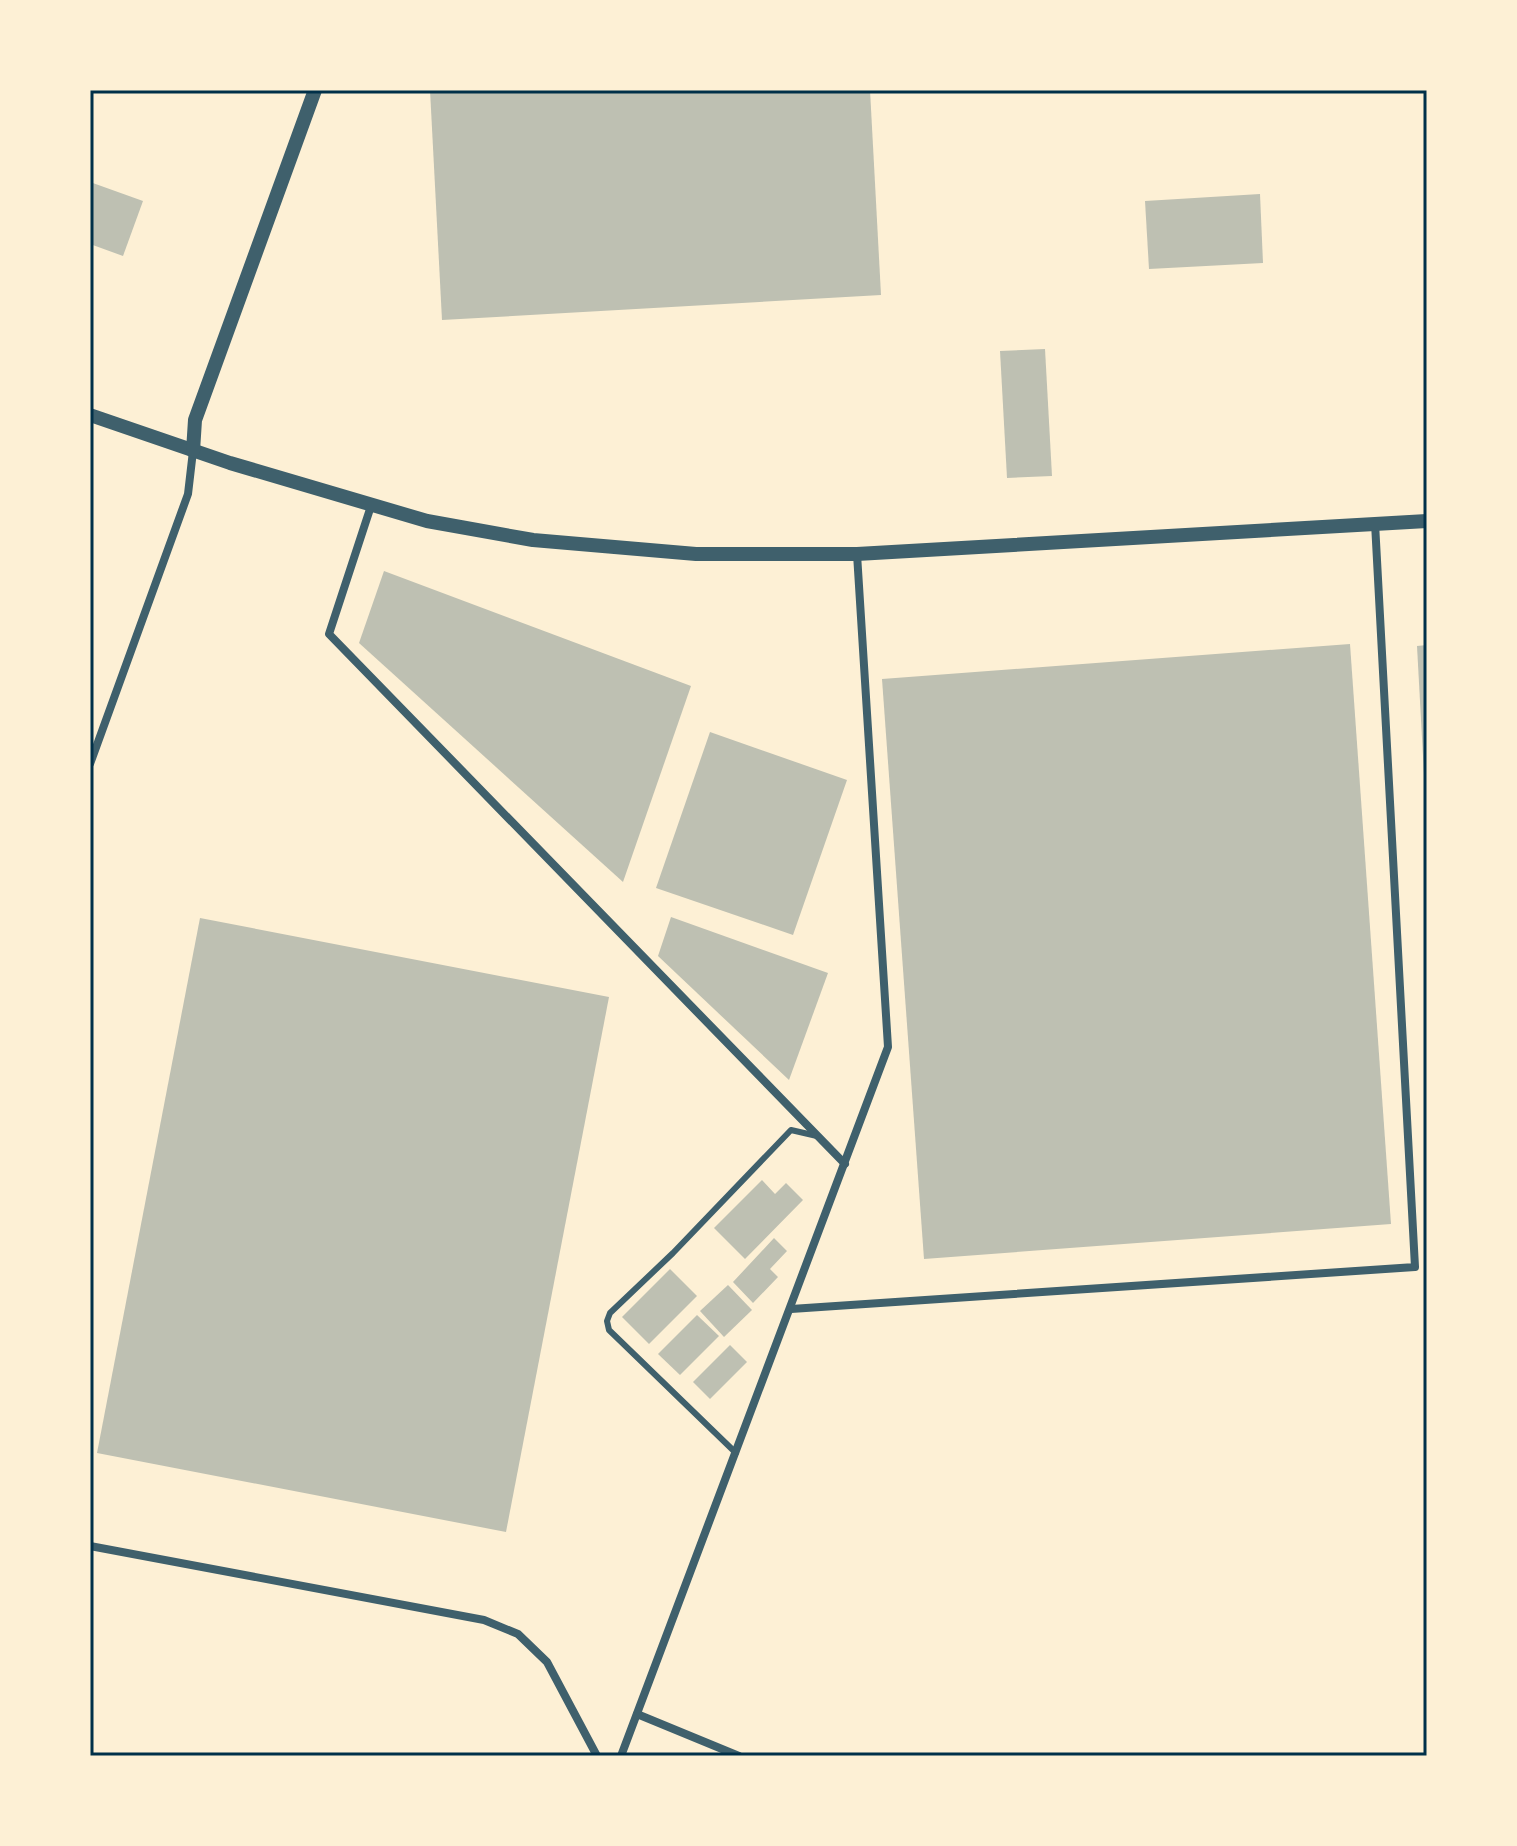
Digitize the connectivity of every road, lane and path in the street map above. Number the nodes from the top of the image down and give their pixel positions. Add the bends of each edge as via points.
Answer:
1 (315, 90) edge
2 (90, 415) edge
3 (193, 451) junction
4 (371, 506) junction
5 (1427, 521) edge
6 (1375, 523) junction
7 (857, 554) junction
8 (90, 764) edge
9 (817, 1136) junction
10 (845, 1164) junction
11 (791, 1309) junction
12 (736, 1453) junction
13 (90, 1546) edge
14 (637, 1714) junction
15 (597, 1756) edge
16 (621, 1756) edge
17 (739, 1756) edge

1 - 3 street via 195,420
2 - 3 street
3 - 4 street
3 - 8 street via 188,494
4 - 7 street via 533,540 696,554
4 - 9 street via 329,634
5 - 6 street
6 - 7 street
6 - 11 street via 1415,1267
7 - 10 street via 888,1047
9 - 10 street
9 - 12 lane via 791,1130 607,1321 609,1330
10 - 11 street
11 - 12 street
12 - 14 street
13 - 15 street via 484,1620 518,1634 547,1662
14 - 16 street
14 - 17 street

